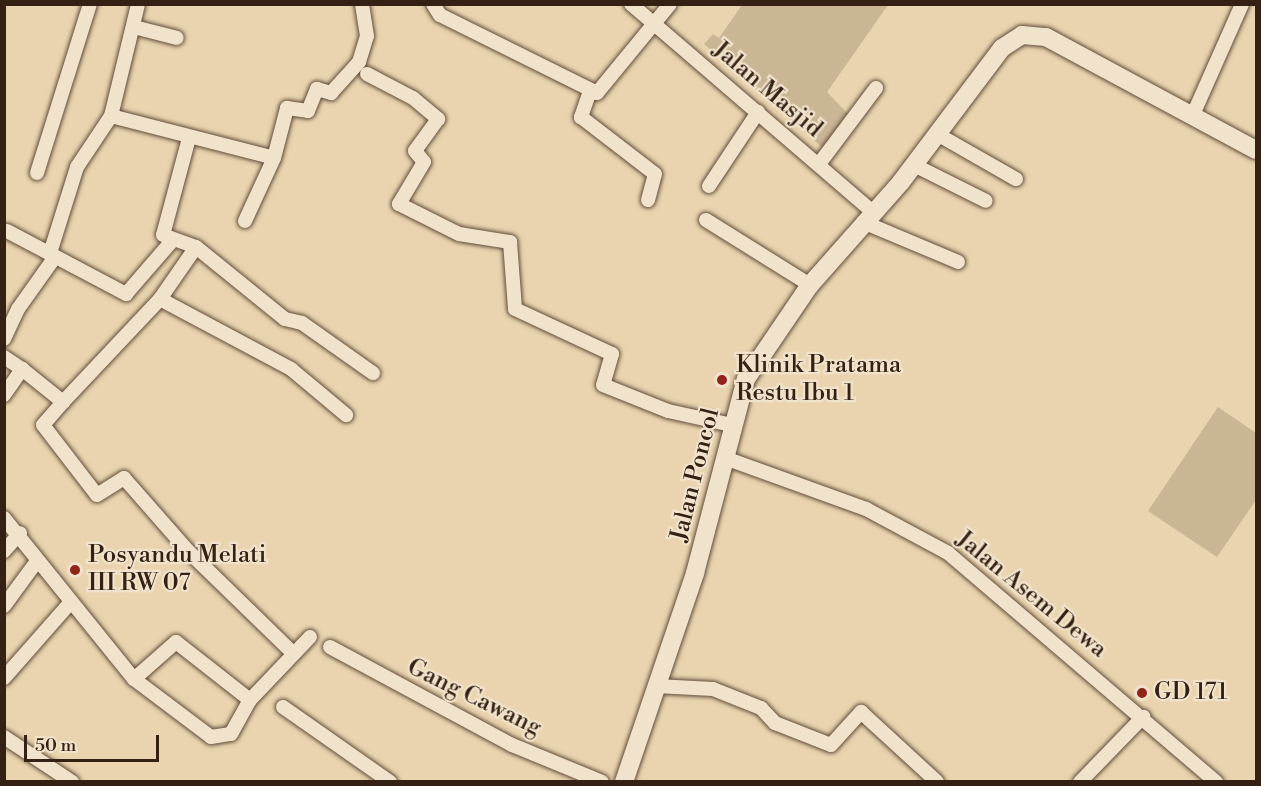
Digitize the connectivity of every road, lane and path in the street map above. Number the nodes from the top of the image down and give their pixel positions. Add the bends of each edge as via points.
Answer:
1 (90, 4) edge
2 (138, 4) edge
3 (362, 4) edge
4 (433, 4) edge
5 (631, 4) edge
6 (670, 4) edge
7 (1242, 4) edge
8 (656, 25) junction
9 (134, 27) junction
10 (177, 38) dead end
11 (368, 74) dead end
12 (876, 88) dead end
13 (590, 91) junction
14 (758, 112) junction
15 (111, 116) junction
16 (1192, 117) junction
17 (937, 134) junction
18 (189, 138) junction
19 (1257, 150) edge
20 (274, 158) junction
21 (819, 164) junction
22 (914, 165) junction
23 (37, 173) dead end
24 (1016, 179) dead end
25 (709, 186) dead end
26 (648, 200) dead end
27 (986, 201) dead end
28 (868, 217) junction
29 (706, 220) dead end
30 (245, 221) dead end
31 (6, 231) dead end
32 (171, 242) junction
33 (196, 247) junction
34 (53, 254) junction
35 (958, 262) dead end
36 (810, 285) junction
37 (160, 299) junction
38 (4, 339) edge
39 (4, 357) edge
40 (22, 369) junction
41 (373, 373) dead end
42 (4, 395) edge
43 (63, 402) junction
44 (346, 415) dead end
45 (732, 425) junction
46 (725, 458) junction
47 (4, 518) edge
48 (20, 533) junction
49 (4, 551) edge
50 (37, 561) junction
51 (71, 602) junction
52 (4, 606) edge
53 (310, 637) dead end
54 (330, 647) dead end
55 (292, 652) junction
56 (4, 678) edge
57 (134, 679) junction
58 (656, 686) junction
59 (250, 700) junction
60 (283, 707) dead end
61 (1143, 717) junction
62 (7, 745) edge
63 (72, 782) edge
64 (390, 782) edge
65 (602, 782) edge
66 (624, 782) edge
67 (937, 782) edge
68 (1080, 782) edge
69 (1216, 782) edge

1 - 23 street
2 - 9 street
3 - 20 street via 368,36 359,62 331,93 317,89 308,111 287,108
4 - 13 street via 440,15
5 - 8 street, Jalan Masjid
6 - 8 street
7 - 16 street
8 - 13 street via 597,93
8 - 14 street, Jalan Masjid
9 - 10 street
9 - 15 street
11 - 45 street via 413,98 438,119 415,151 424,162 399,204 459,234 510,242 515,309 612,354 603,385 668,411
12 - 21 street
13 - 26 street via 581,117 655,174
14 - 21 street, Jalan Masjid
14 - 25 street
15 - 18 street
15 - 34 street via 77,167
16 - 17 street, Jalan Poncol via 1115,71 1030,33 1002,48
16 - 19 street
17 - 22 street, Jalan Poncol
17 - 24 street
18 - 20 street
18 - 32 street via 163,235
20 - 30 street
21 - 28 street, Jalan Masjid
22 - 27 street
22 - 28 street, Jalan Poncol
28 - 35 street, Jalan Masjid
28 - 36 street, Jalan Poncol
29 - 36 street
31 - 34 street
32 - 33 street
32 - 34 street via 126,294
33 - 37 street
33 - 41 street via 285,319 302,323
34 - 38 street
36 - 45 street, Jalan Poncol via 753,366
37 - 43 street
37 - 44 street via 291,369
39 - 40 street
40 - 42 street
40 - 43 street
43 - 55 street via 43,425 97,495 119,479 129,482 188,551
45 - 46 street, Jalan Poncol
46 - 58 street, Jalan Poncol via 696,573
46 - 61 street, Jalan Asem Dewa via 866,509 948,553
47 - 48 street
48 - 49 street
48 - 50 street
50 - 51 street
50 - 52 street
51 - 56 street
51 - 57 street
53 - 55 street
54 - 65 street, Gang Cawang via 512,745
55 - 59 street
57 - 59 street via 176,642
57 - 59 street via 211,737 231,734
58 - 66 street, Jalan Poncol
58 - 67 street via 713,689 761,708 775,723 831,744 861,712
60 - 64 street
61 - 68 street
61 - 69 street, Jalan Asem Dewa
62 - 63 street

